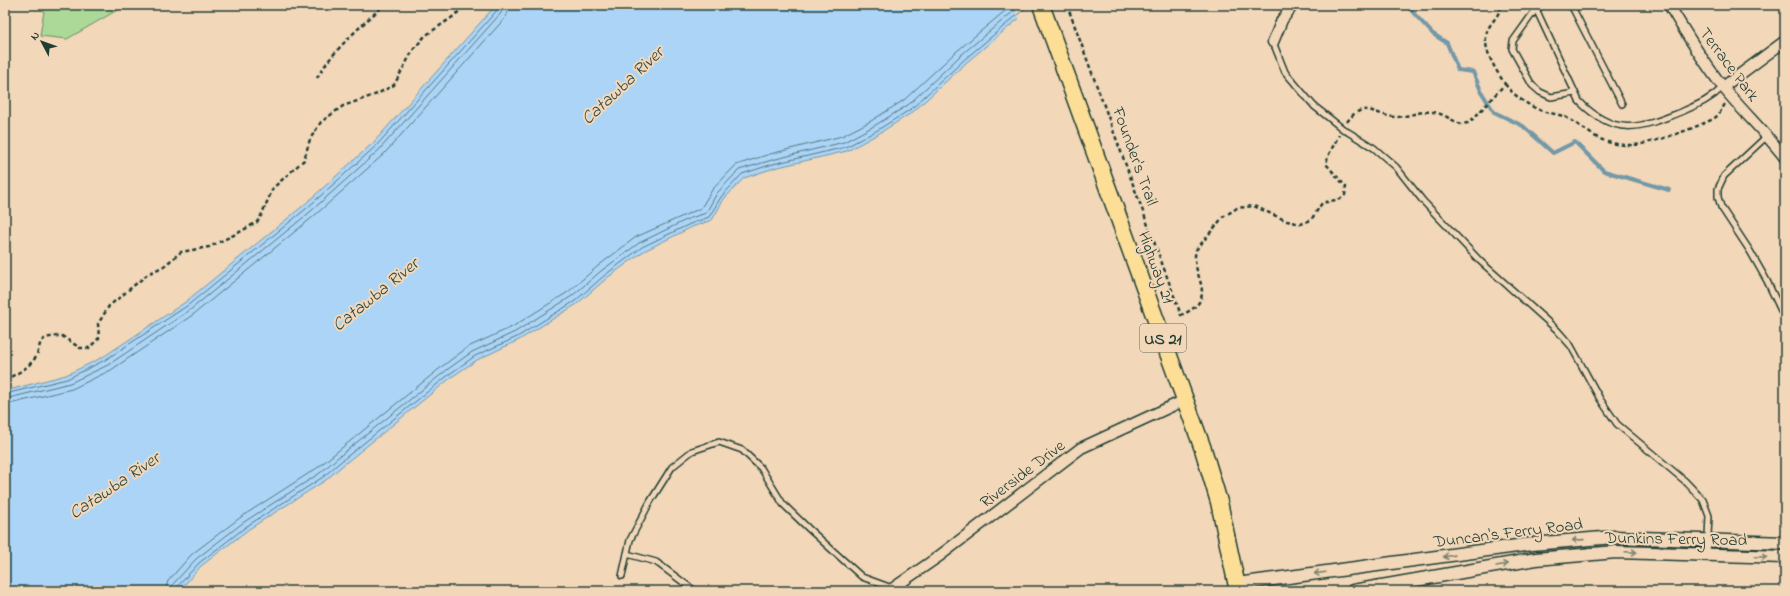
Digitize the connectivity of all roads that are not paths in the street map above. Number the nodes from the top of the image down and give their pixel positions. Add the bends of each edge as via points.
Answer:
1 (1041, 5) edge
2 (1292, 5) edge
3 (1544, 5) edge
4 (1571, 5) edge
5 (1669, 5) edge
6 (1533, 7) edge
7 (1785, 41) edge
8 (1273, 42) joint
9 (1723, 88) junction
10 (1575, 93) junction
11 (1622, 104) dead end
12 (1768, 136) junction
13 (1785, 158) edge
14 (1785, 319) edge
15 (1185, 400) junction
16 (1708, 539) junction
17 (1785, 543) edge
18 (627, 554) junction
19 (1707, 554) junction
20 (1785, 558) edge
21 (622, 576) dead end
22 (1238, 588) edge
23 (891, 590) edge
24 (695, 591) edge
25 (1353, 591) edge

1 - 15 main road, Highway 21 / US 21
2 - 8 street via 1282,20
3 - 6 lane
4 - 11 lane
5 - 9 street, Terrace Park via 1697,52
6 - 10 lane
6 - 10 lane via 1513,42 1512,49 1532,84 1540,92 1551,97
7 - 9 street
8 - 16 lane via 1285,72 1314,106 1343,129 1374,148 1396,167 1423,201 1480,261 1557,330 1571,346 1617,424 1685,481 1703,500 1709,516
9 - 10 lane via 1711,99 1639,127 1605,122 1589,112
9 - 12 street, Terrace Park
12 - 13 street, Terrace Park
12 - 14 lane via 1724,176 1718,189 1718,197 1721,207 1767,281
15 - 22 main road, Highway 21 / US 21 via 1212,476
15 - 23 street, Riverside Drive via 1081,448
16 - 17 street, Duncan's Ferry Road
16 - 19 lane
16 -> 22 street, Duncan's Ferry Road via 1614,538 1532,544
18 - 21 lane
18 - 23 lane via 630,540 672,467 692,451 719,442 742,450 761,468 783,504 809,529 862,576
18 - 24 lane via 656,562
19 -> 20 street, Dunkins Ferry Road
25 -> 19 street, Dunkins Ferry Road via 1536,559 1616,552

